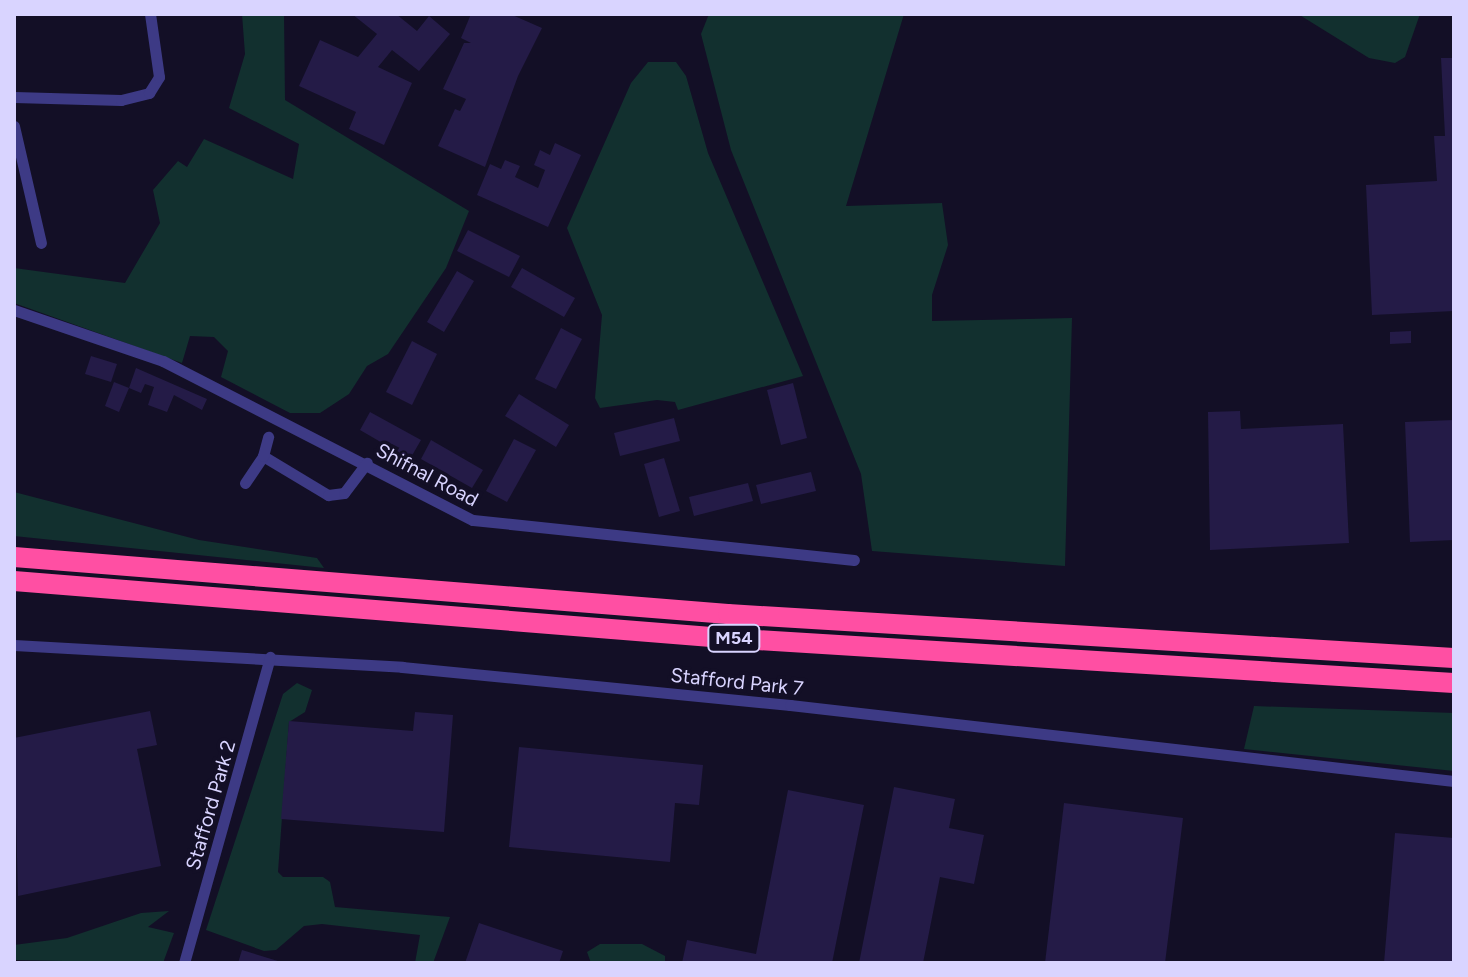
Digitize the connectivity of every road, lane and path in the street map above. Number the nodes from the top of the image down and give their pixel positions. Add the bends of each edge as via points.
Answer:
1 (150, 14) edge
2 (14, 97) edge
3 (14, 126) edge
4 (41, 243) dead end
5 (14, 310) edge
6 (268, 437) dead end
7 (263, 456) junction
8 (367, 463) junction
9 (245, 483) dead end
10 (14, 557) edge
11 (854, 560) dead end
12 (14, 581) edge
13 (14, 645) edge
14 (270, 657) junction
15 (1454, 658) edge
16 (1454, 683) edge
17 (1454, 781) edge
18 (184, 963) edge

1 - 2 street via 159,77 149,93 121,100
3 - 4 street
5 - 8 street, Shifnal Road via 163,361
6 - 7 street
7 - 8 street via 328,495 344,493
7 - 9 street
8 - 11 street, Shifnal Road via 473,520
10 - 15 highway, M54 via 728,614
12 - 16 highway, M54 via 724,638
13 - 14 street, Stafford Park 7
14 - 17 street, Stafford Park 7 via 806,706
14 - 18 street, Stafford Park 2

